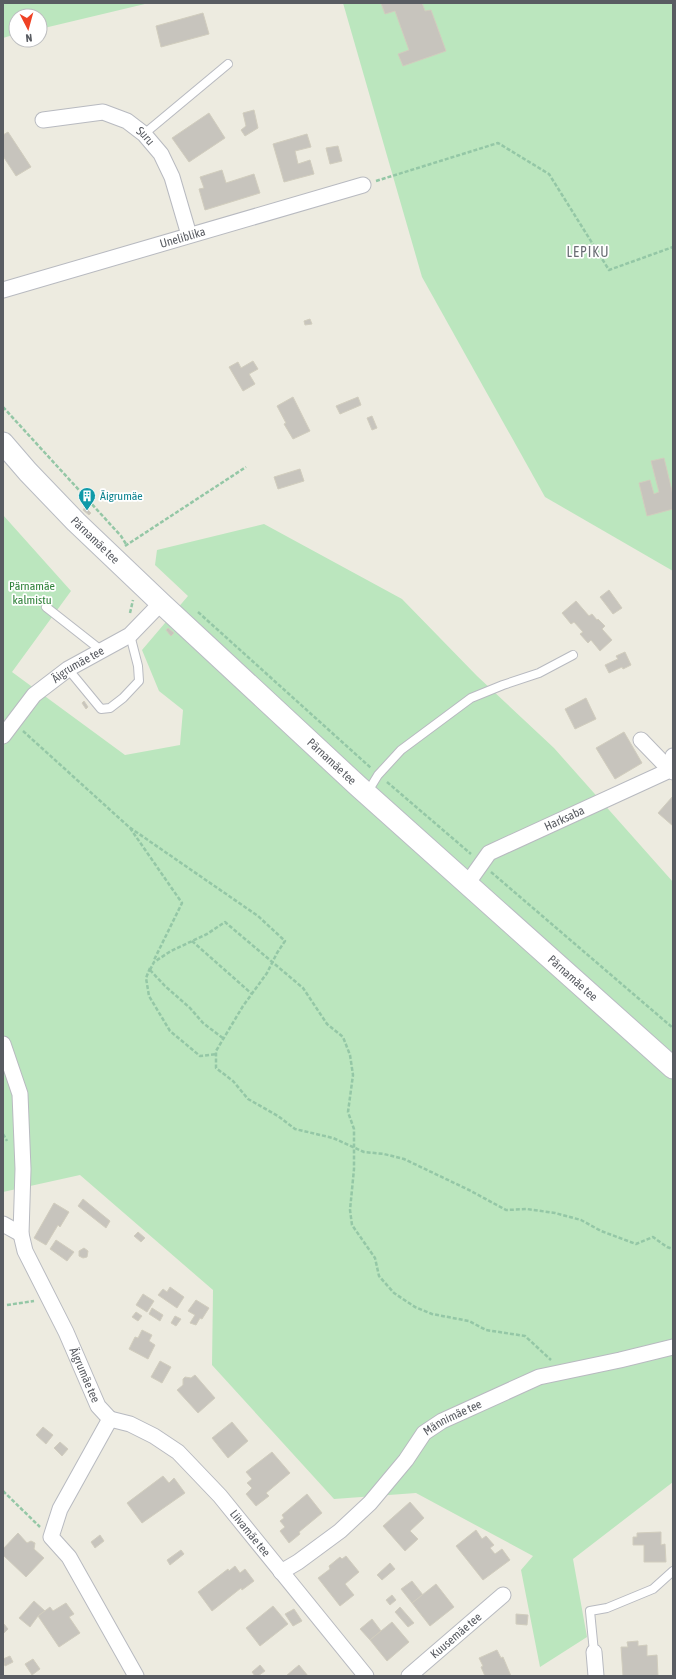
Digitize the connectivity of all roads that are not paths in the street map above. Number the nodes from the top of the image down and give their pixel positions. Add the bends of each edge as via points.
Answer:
1 (228, 64) dead end
2 (43, 120) dead end
3 (144, 134) junction
4 (362, 185) road end
5 (189, 235) junction
6 (3, 290) edge
7 (3, 443) edge
8 (43, 488) junction
9 (62, 497) dead end
10 (103, 534) dead end
11 (123, 551) junction
12 (46, 607) dead end
13 (164, 611) junction
14 (130, 635) junction
15 (102, 651) junction
16 (573, 655) dead end
17 (68, 669) junction
18 (3, 736) edge
19 (641, 740) dead end
20 (672, 766) edge
21 (367, 794) junction
22 (468, 884) junction
23 (3, 1044) edge
24 (673, 1068) edge
25 (3, 1224) edge
26 (21, 1234) junction
27 (673, 1347) edge
28 (110, 1419) junction
29 (673, 1571) edge
30 (281, 1572) junction
31 (503, 1595) dead end
32 (594, 1652) joint
33 (136, 1676) edge
34 (366, 1676) edge
35 (409, 1676) edge
36 (596, 1676) edge

1 - 3 lane
2 - 3 street, Suru via 103,112 127,121
3 - 5 street, Suru via 161,154 172,177
4 - 5 street, Uneliblika
5 - 6 street, Uneliblika
7 - 8 main road, Pärnamäe tee
8 - 9 lane
8 - 11 main road, Pärnamäe tee
10 - 11 lane
11 - 13 main road, Pärnamäe tee
12 - 15 lane
13 - 14 street, Äigrumäe tee
13 - 21 main road, Pärnamäe tee
14 - 15 street, Äigrumäe tee
14 - 17 lane via 138,666 138,681 110,708 101,709
15 - 17 street, Äigrumäe tee
16 - 21 lane via 539,673 503,684 471,698 401,750 378,775
17 - 18 street, Äigrumäe tee via 34,695
19 - 20 street
20 - 22 street, Harksaba via 489,853
21 - 22 main road, Pärnamäe tee
22 - 24 main road, Pärnamäe tee
23 - 26 street, Äigrumäe tee via 20,1094 23,1169
25 - 26 street
26 - 28 street, Äigrumäe tee via 25,1251 82,1366 98,1406
27 - 30 street, Männimäe tee via 539,1377 442,1421 424,1433 406,1460 370,1503 340,1531
28 - 30 street, Liivamäe tee via 130,1424 178,1452 220,1496
28 - 33 street via 60,1509 51,1537 70,1557
29 - 32 lane via 653,1589 607,1608 590,1611
30 - 34 street, Liivamäe tee
31 - 35 street, Kuusemäe tee
32 - 36 street

